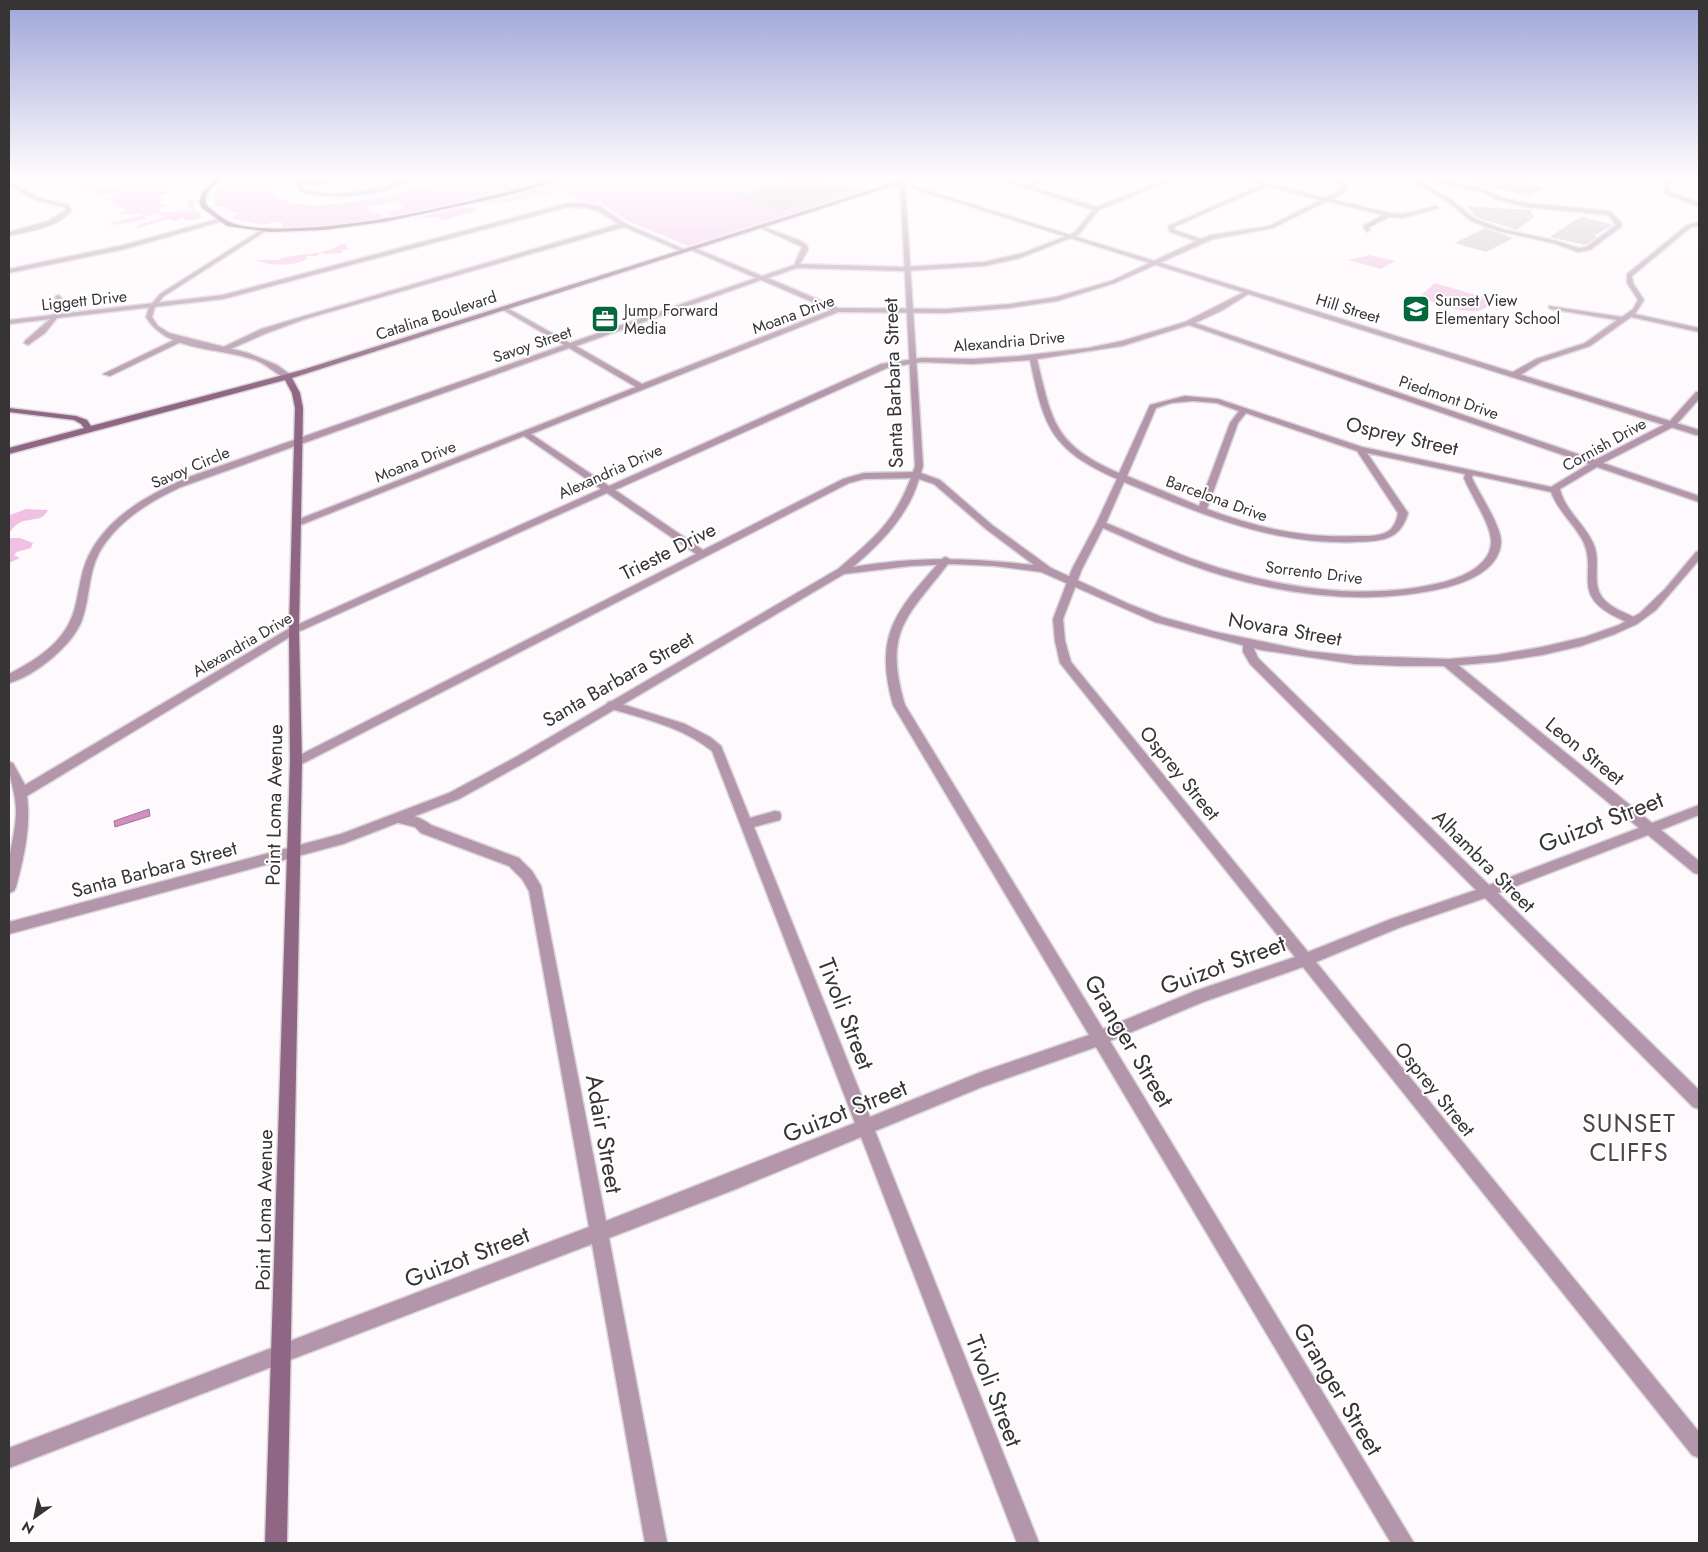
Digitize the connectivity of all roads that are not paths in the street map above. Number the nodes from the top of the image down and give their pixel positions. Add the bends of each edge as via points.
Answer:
1 (123, 247) edge
2 (237, 247) edge
3 (409, 247) edge
4 (547, 247) edge
5 (676, 247) edge
6 (698, 247) edge
7 (805, 247) edge
8 (907, 247) edge
9 (1044, 247) edge
10 (1108, 247) edge
11 (1187, 247) edge
12 (1571, 247) edge
13 (1590, 247) edge
14 (1663, 247) edge
15 (693, 249) junction
16 (684, 251) junction
17 (1156, 262) junction
18 (796, 266) junction
19 (909, 268) junction
20 (9, 271) edge
21 (763, 278) junction
22 (1248, 292) junction
23 (58, 297) dead end
24 (152, 306) junction
25 (1551, 307) dead end
26 (504, 309) junction
27 (837, 310) junction
28 (911, 311) junction
29 (1632, 315) junction
30 (55, 317) junction
31 (1623, 319) junction
32 (9, 322) edge
33 (1189, 323) junction
34 (1699, 330) edge
35 (181, 340) junction
36 (28, 343) dead end
37 (569, 346) junction
38 (223, 349) junction
39 (1032, 357) junction
40 (914, 362) junction
41 (107, 374) dead end
42 (1514, 375) junction
43 (288, 377) junction
44 (642, 387) junction
45 (1699, 394) edge
46 (9, 410) edge
47 (1244, 410) junction
48 (1672, 424) junction
49 (89, 430) junction
50 (525, 433) junction
51 (1699, 433) edge
52 (297, 442) junction
53 (1360, 449) junction
54 (9, 451) edge
55 (1597, 464) junction
56 (1470, 472) junction
57 (917, 475) junction
58 (1122, 478) junction
59 (607, 489) junction
60 (1554, 490) junction
61 (1699, 499) edge
62 (1202, 510) junction
63 (295, 524) junction
64 (1101, 524) junction
65 (703, 554) junction
66 (1699, 554) edge
67 (946, 560) junction
68 (842, 571) junction
69 (1049, 571) junction
70 (1073, 582) junction
71 (1634, 621) junction
72 (294, 630) junction
73 (1247, 644) junction
74 (1448, 663) junction
75 (9, 679) edge
76 (612, 705) junction
77 (296, 762) junction
78 (9, 766) edge
79 (22, 793) junction
80 (1699, 810) edge
81 (774, 816) dead end
82 (400, 818) junction
83 (746, 824) junction
84 (1649, 828) junction
85 (293, 854) junction
86 (1699, 868) edge
87 (9, 887) edge
88 (1486, 892) junction
89 (9, 928) edge
90 (1305, 960) junction
91 (1100, 1038) junction
92 (1699, 1101) edge
93 (866, 1128) junction
94 (599, 1232) junction
95 (280, 1354) junction
96 (1699, 1448) edge
97 (9, 1458) edge
98 (276, 1543) edge
99 (656, 1543) edge
100 (1028, 1543) edge
101 (1403, 1543) edge

1 - 20 street
2 - 24 street via 168,291
3 - 24 street, Liggett Drive via 234,295
4 - 38 street via 303,318
5 - 16 street
6 - 15 main road, Catalina Boulevard
7 - 18 street
8 - 19 street, Santa Barbara Street
9 - 19 street via 1002,261 960,267
10 - 17 street, Hill Street
11 - 17 street, Moana Drive
12 - 13 street via 1578,250
14 - 29 street via 1629,275 1630,283 1641,300
15 - 16 main road, Catalina Boulevard
15 - 21 street
16 - 26 main road, Catalina Boulevard
17 - 22 street, Hill Street
17 - 28 street, Moana Drive via 1105,285 1041,302 978,309
18 - 19 street
18 - 21 street, Savoy Street
19 - 28 street, Santa Barbara Street
21 - 27 street
21 - 37 street, Savoy Street
22 - 33 street, Alexandria Drive
22 - 42 street, Hill Street
23 - 30 street via 62,304
24 - 30 street, Liggett Drive
24 - 35 street via 149,317 155,327
25 - 31 street
26 - 37 street
26 - 43 main road, Catalina Boulevard
27 - 28 street, Moana Drive
27 - 44 street, Moana Drive
28 - 40 street, Santa Barbara Street
29 - 31 street
29 - 34 street
30 - 32 street, Liggett Drive
30 - 36 street via 44,332
31 - 42 street via 1594,342 1539,358
33 - 39 street, Alexandria Drive via 1118,344
33 - 55 street, Piedmont Drive
35 - 38 street
35 - 41 street
37 - 44 street
37 - 52 street, Savoy Street
38 - 43 street via 266,361
39 - 40 street, Alexandria Drive
39 - 58 street, Barcelona Drive via 1054,432 1081,456
40 - 57 street, Santa Barbara Street via 919,444
40 - 59 street, Alexandria Drive via 884,366
42 - 48 street, Hill Street
43 - 49 main road, Catalina Boulevard
43 - 52 main road, Point Loma Avenue via 298,401
44 - 50 street, Moana Drive
45 - 48 street, Cornish Drive
46 - 49 main road via 76,418
47 - 53 street, Osprey Street
47 - 58 street, Osprey Street via 1218,401 1195,398 1176,398 1153,407
47 - 62 street via 1234,422
48 - 51 street, Hill Street
48 - 55 street, Cornish Drive
49 - 54 main road, Catalina Boulevard
50 - 59 street
50 - 63 street, Moana Drive
52 - 63 main road, Point Loma Avenue
52 - 75 street, Savoy Circle via 181,484 127,515 101,542 94,555 77,620 70,632 46,656
53 - 56 street, Osprey Street
53 - 62 street, Barcelona Drive via 1403,513 1401,524 1392,534 1341,541 1298,538 1234,523
55 - 60 street, Cornish Drive
55 - 61 street, Piedmont Drive
56 - 60 street, Osprey Street
56 - 64 street, Sorrento Drive via 1468,478 1477,500 1490,517 1496,543 1487,564 1469,578 1433,589 1342,594 1279,586 1212,569
57 - 65 street, Trieste Drive via 864,476 846,481
57 - 68 street, Santa Barbara Street via 908,499 892,524
57 - 69 street, Trieste Drive via 937,482 989,527
58 - 62 street, Barcelona Drive
58 - 64 street, Osprey Street
59 - 65 street
59 - 72 street, Alexandria Drive
60 - 71 street, Cornish Drive via 1590,547 1592,584 1596,596 1614,612
63 - 72 main road, Point Loma Avenue
64 - 70 street, Osprey Street
65 - 77 street, Trieste Drive
66 - 71 street, Novara Street via 1667,596
67 - 68 street, Novara Street
67 - 69 street, Novara Street
67 - 91 street, Granger Street via 902,615 893,634 889,653 892,687 899,705
68 - 76 street, Santa Barbara Street
69 - 70 street, Novara Street
70 - 73 street, Novara Street via 1168,622
70 - 90 street, Osprey Street via 1058,619 1066,663
71 - 74 street, Novara Street via 1603,635 1562,647 1513,657
72 - 77 main road, Point Loma Avenue
72 - 79 street, Alexandria Drive
73 - 74 street, Novara Street via 1350,659
73 - 88 street, Alhambra Street via 1254,661
74 - 84 street, Leon Street
76 - 82 street, Santa Barbara Street via 454,796
76 - 83 street, Tivoli Street via 684,728 703,737 717,749
77 - 85 main road, Point Loma Avenue
78 - 79 street
79 - 87 street via 20,842
80 - 84 street, Guizot Street
81 - 83 street
82 - 85 street, Santa Barbara Street
82 - 94 street, Adair Street via 419,822 426,829 514,862 536,890
83 - 93 street, Tivoli Street
84 - 86 street, Leon Street
84 - 88 street, Guizot Street
85 - 89 street, Santa Barbara Street
85 - 95 main road, Point Loma Avenue
88 - 90 street, Guizot Street via 1396,923
88 - 92 street, Alhambra Street
90 - 91 street, Guizot Street via 1200,996
90 - 96 street, Osprey Street
91 - 93 street, Guizot Street via 981,1080
91 - 101 street, Granger Street
93 - 94 street, Guizot Street
93 - 100 street, Tivoli Street
94 - 95 street, Guizot Street
94 - 99 street, Adair Street
95 - 97 street, Guizot Street
95 - 98 main road, Point Loma Avenue

